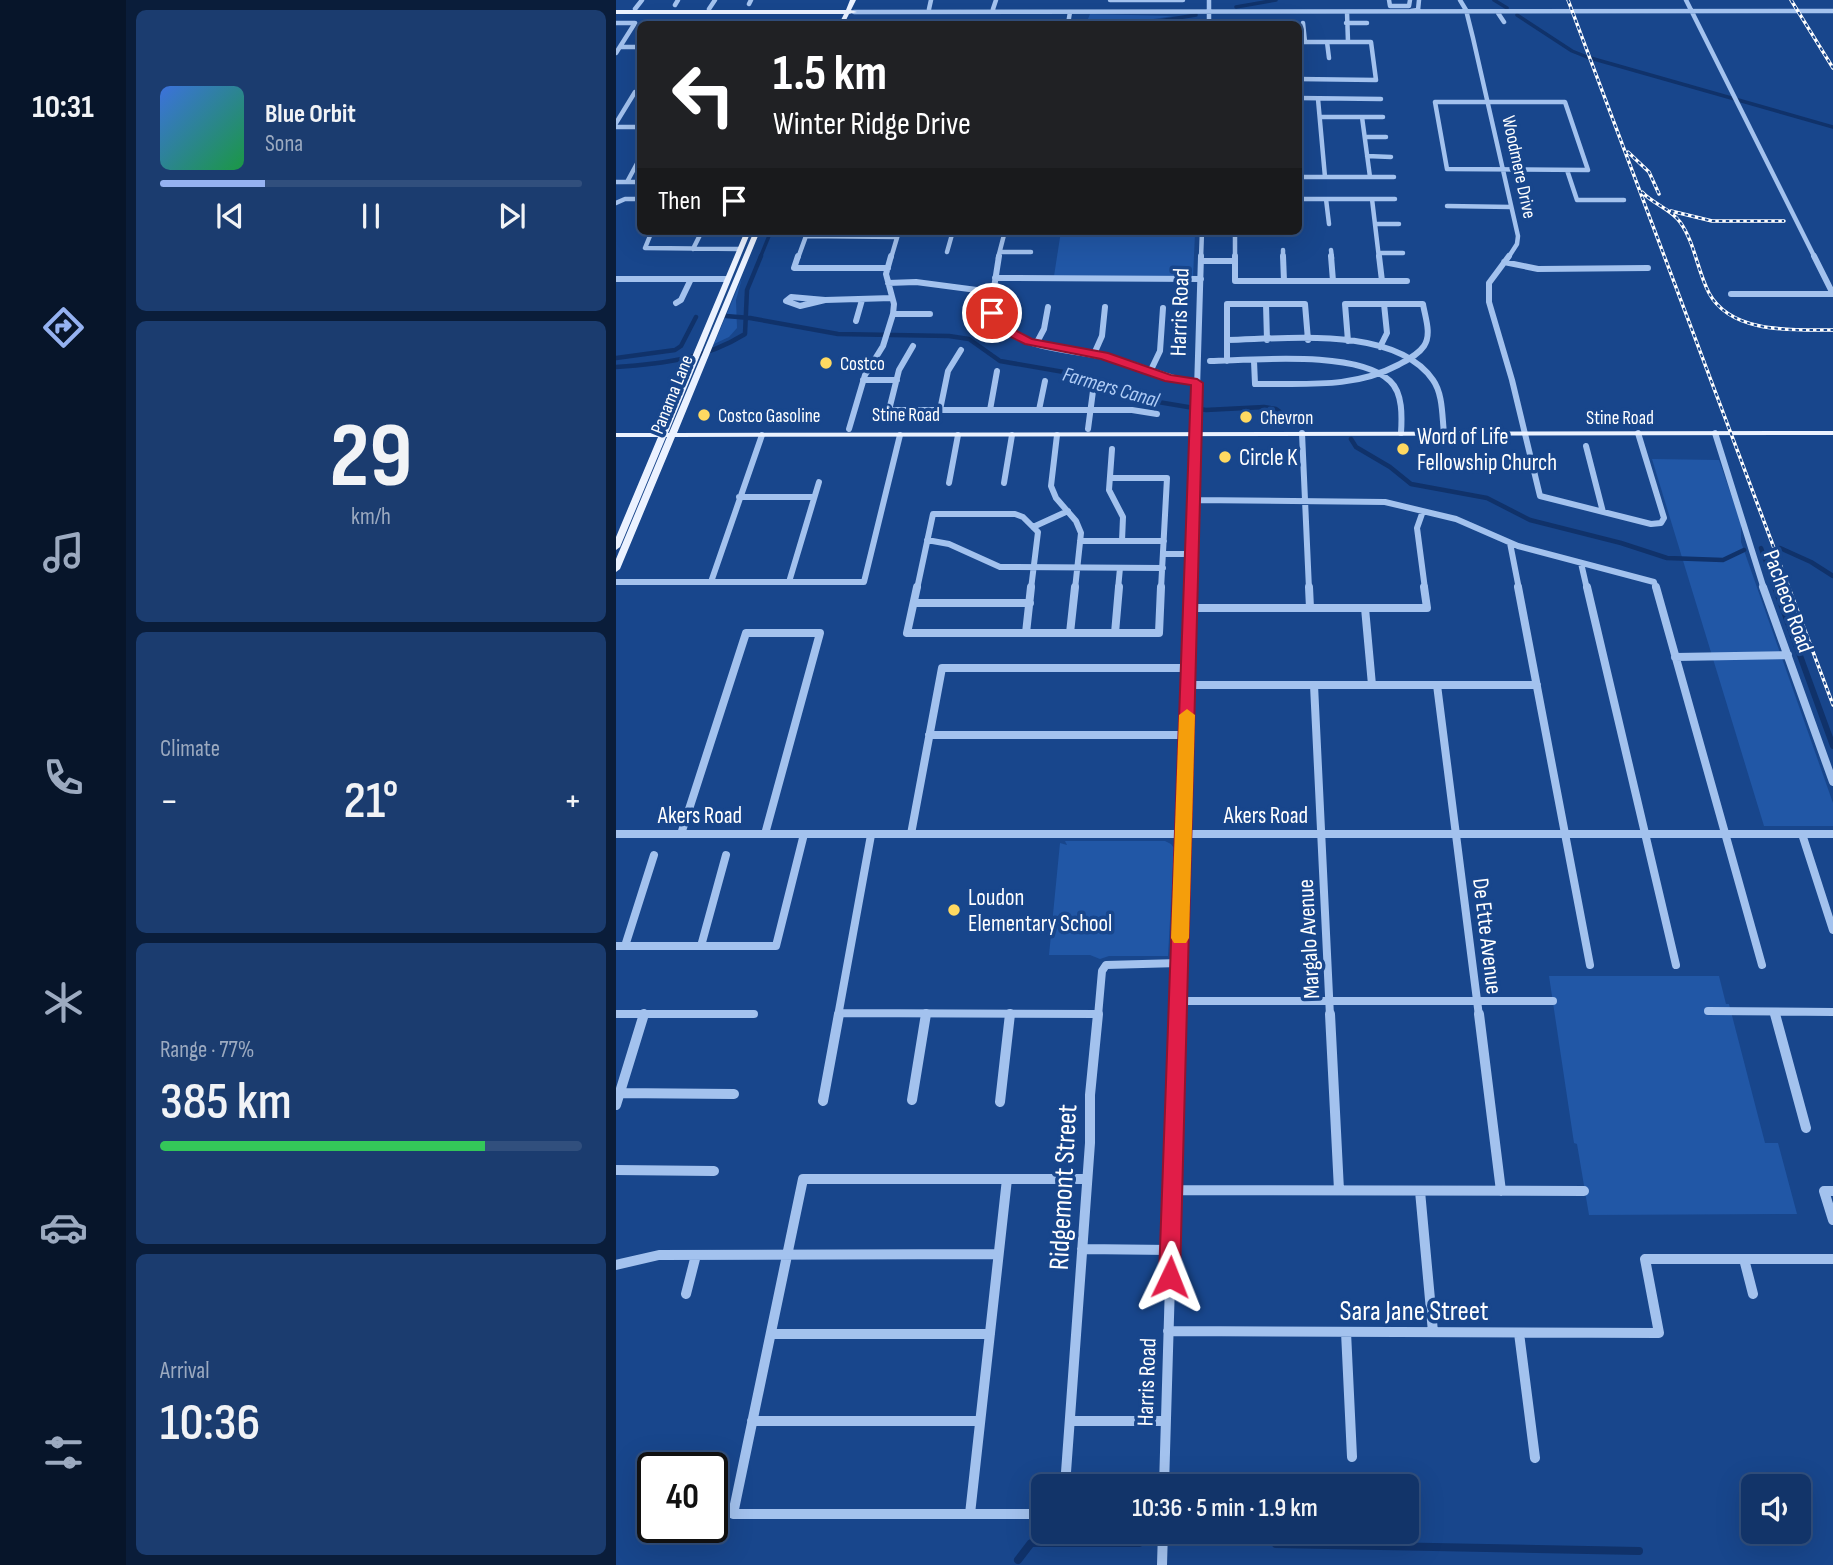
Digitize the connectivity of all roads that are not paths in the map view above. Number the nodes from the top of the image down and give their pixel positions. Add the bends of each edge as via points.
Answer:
1 (642, 0) edge
2 (715, 0) edge
3 (853, 0) edge
4 (859, 0) edge
5 (931, 0) edge
6 (996, 0) edge
7 (1110, 0) edge
8 (1118, 0) edge
9 (1146, 0) edge
10 (1183, 0) edge
11 (1209, 0) edge
12 (1389, 0) edge
13 (1410, 0) edge
14 (1419, 0) edge
15 (1460, 0) edge
16 (1686, 0) edge
17 (635, 9) junction
18 (709, 9) junction
19 (929, 9) junction
20 (993, 9) junction
21 (1116, 9) junction
22 (1377, 10) junction
23 (1418, 10) junction
24 (616, 11) edge
25 (761, 11) junction
26 (852, 11) junction
27 (1209, 11) junction
28 (1466, 11) junction
29 (1692, 11) junction
30 (1833, 11) edge
31 (671, 12) junction
32 (967, 12) junction
33 (1070, 12) junction
34 (1083, 12) junction
35 (1345, 12) junction
36 (1507, 12) junction
37 (731, 13) junction
38 (1390, 13) junction
39 (1258, 17) dead end
40 (725, 21) edge
41 (844, 21) edge
42 (850, 21) edge
43 (965, 21) edge
44 (1068, 21) edge
45 (1209, 21) edge
46 (1260, 21) edge
47 (1504, 22) dead end
48 (616, 23) edge
49 (1304, 23) dead end
50 (1346, 23) junction
51 (1367, 23) dead end
52 (1302, 42) edge
53 (1327, 42) junction
54 (1348, 42) junction
55 (620, 47) junction
56 (637, 47) edge
57 (616, 53) edge
58 (1329, 58) dead end
59 (1302, 79) edge
60 (1345, 80) junction
61 (635, 92) dead end
62 (1302, 99) edge
63 (1318, 99) junction
64 (1347, 99) junction
65 (1381, 99) dead end
66 (1490, 101) junction
67 (1320, 117) junction
68 (1362, 117) junction
69 (1383, 117) dead end
70 (616, 125) edge
71 (637, 127) edge
72 (1365, 136) junction
73 (1386, 136) dead end
74 (1367, 156) junction
75 (1391, 157) dead end
76 (637, 167) edge
77 (1567, 170) junction
78 (1503, 171) junction
79 (1302, 177) edge
80 (1325, 177) junction
81 (1370, 177) junction
82 (1394, 177) dead end
83 (616, 182) edge
84 (627, 182) junction
85 (637, 182) edge
86 (637, 199) edge
87 (1302, 199) edge
88 (1326, 199) junction
89 (1372, 199) junction
90 (1395, 199) dead end
91 (1625, 200) dead end
92 (616, 202) edge
93 (1447, 206) dead end
94 (1511, 207) junction
95 (1375, 224) junction
96 (1399, 224) dead end
97 (1329, 225) dead end
98 (650, 235) edge
99 (700, 235) edge
100 (746, 235) edge
101 (755, 235) edge
102 (852, 235) edge
103 (898, 235) edge
104 (952, 235) edge
105 (1004, 235) edge
106 (1202, 235) edge
107 (1235, 235) edge
108 (694, 249) junction
109 (740, 249) junction
110 (1283, 250) dead end
111 (1331, 250) dead end
112 (947, 252) dead end
113 (1000, 252) junction
114 (1031, 253) dead end
115 (1379, 253) junction
116 (1403, 253) dead end
117 (1201, 261) junction
118 (1235, 261) junction
119 (1504, 262) junction
120 (742, 265) junction
121 (888, 268) junction
122 (1648, 268) dead end
123 (616, 279) edge
124 (691, 279) junction
125 (727, 279) junction
126 (1201, 279) junction
127 (1284, 281) junction
128 (1333, 281) junction
129 (1382, 281) junction
130 (1407, 281) dead end
131 (888, 283) junction
132 (993, 285) junction
133 (1831, 286) edge
134 (732, 288) junction
135 (1731, 294) dead end
136 (1833, 294) edge
137 (892, 298) junction
138 (824, 300) junction
139 (862, 300) junction
140 (676, 303) dead end
141 (1266, 304) junction
142 (1384, 304) junction
143 (1048, 307) dead end
144 (1105, 307) dead end
145 (1163, 308) dead end
146 (893, 314) junction
147 (930, 314) dead end
148 (856, 321) dead end
149 (1227, 340) junction
150 (1267, 340) junction
151 (1308, 340) junction
152 (1348, 341) junction
153 (704, 344) junction
154 (1036, 344) junction
155 (913, 346) dead end
156 (1380, 347) junction
157 (961, 350) dead end
158 (1094, 354) junction
159 (1409, 359) junction
160 (1210, 361) dead end
161 (1227, 361) junction
162 (1254, 361) junction
163 (997, 371) dead end
164 (1150, 372) junction
165 (1381, 374) junction
166 (863, 380) junction
167 (897, 380) junction
168 (1045, 381) dead end
169 (1197, 383) junction
170 (1093, 391) dead end
171 (940, 410) junction
172 (990, 410) junction
173 (1040, 410) junction
174 (1089, 410) junction
175 (1157, 414) dead end
176 (616, 429) edge
177 (849, 429) junction
178 (934, 429) junction
179 (1088, 429) junction
180 (1108, 429) junction
181 (662, 432) junction
182 (673, 432) junction
183 (1196, 432) junction
184 (1302, 433) junction
185 (1401, 433) junction
186 (1444, 433) junction
187 (1526, 433) junction
188 (1638, 433) junction
189 (1715, 433) junction
190 (1833, 433) edge
191 (809, 434) junction
192 (616, 435) edge
193 (762, 435) junction
194 (900, 435) junction
195 (958, 435) junction
196 (1012, 435) junction
197 (1057, 435) junction
198 (1586, 446) dead end
199 (1112, 450) dead end
200 (644, 476) junction
201 (1110, 478) junction
202 (819, 482) dead end
203 (949, 483) dead end
204 (1004, 483) dead end
205 (739, 497) junction
206 (814, 497) junction
207 (645, 500) junction
208 (1194, 500) junction
209 (1305, 500) junction
210 (633, 503) junction
211 (1423, 511) junction
212 (1068, 512) junction
213 (1603, 512) junction
214 (634, 526) junction
215 (1033, 527) junction
216 (927, 540) junction
217 (1080, 541) junction
218 (1122, 541) junction
219 (1164, 541) junction
220 (1510, 543) junction
221 (616, 547) edge
222 (1163, 554) junction
223 (1192, 554) junction
224 (1581, 563) junction
225 (1035, 568) junction
226 (1077, 568) junction
227 (1120, 568) junction
228 (1163, 568) junction
229 (616, 569) edge
230 (616, 582) edge
231 (711, 582) junction
232 (789, 582) junction
233 (914, 603) junction
234 (1030, 603) junction
235 (1190, 608) junction
236 (1310, 608) junction
237 (1365, 608) junction
238 (1026, 633) junction
239 (1070, 633) junction
240 (1115, 633) junction
241 (1788, 655) junction
242 (1675, 657) junction
243 (1188, 668) junction
244 (1188, 685) junction
245 (1314, 685) junction
246 (1372, 685) junction
247 (1437, 685) junction
248 (1537, 685) junction
249 (929, 735) junction
250 (1186, 735) junction
251 (1833, 782) edge
252 (616, 834) edge
253 (681, 834) junction
254 (765, 834) junction
255 (804, 834) junction
256 (911, 834) junction
257 (1183, 834) junction
258 (1322, 834) junction
259 (1456, 834) junction
260 (1565, 834) junction
261 (1645, 834) junction
262 (1726, 834) junction
263 (1802, 834) junction
264 (1833, 834) edge
265 (871, 835) junction
266 (654, 855) dead end
267 (726, 855) dead end
268 (1833, 930) edge
269 (620, 946) edge
270 (701, 946) junction
271 (1179, 963) junction
272 (1590, 965) dead end
273 (1676, 965) dead end
274 (1762, 965) dead end
275 (1178, 1001) junction
276 (1330, 1001) junction
277 (1477, 1001) junction
278 (1553, 1001) dead end
279 (1708, 1011) dead end
280 (1774, 1012) junction
281 (1833, 1012) edge
282 (839, 1013) junction
283 (616, 1014) edge
284 (644, 1014) junction
285 (754, 1014) dead end
286 (926, 1014) junction
287 (1010, 1014) junction
288 (1097, 1014) junction
289 (618, 1093) edge
290 (734, 1094) dead end
291 (912, 1100) dead end
292 (823, 1101) dead end
293 (1000, 1102) dead end
294 (616, 1105) edge
295 (1806, 1128) dead end
296 (616, 1170) edge
297 (715, 1171) dead end
298 (1007, 1178) junction
299 (1087, 1178) junction
300 (1172, 1190) junction
301 (1339, 1190) junction
302 (1420, 1191) junction
303 (1501, 1191) junction
304 (1584, 1191) dead end
305 (1829, 1191) edge
306 (1833, 1220) edge
307 (1082, 1249) junction
308 (1171, 1250) junction
309 (787, 1254) junction
310 (999, 1254) junction
311 (696, 1255) junction
312 (1744, 1259) junction
313 (1833, 1259) edge
314 (616, 1265) edge
315 (686, 1294) dead end
316 (1753, 1294) dead end
317 (1168, 1331) junction
318 (1346, 1332) junction
319 (1433, 1332) junction
320 (1519, 1333) junction
321 (771, 1334) junction
322 (990, 1334) junction
323 (752, 1421) junction
324 (980, 1421) junction
325 (1070, 1421) junction
326 (1165, 1421) junction
327 (1352, 1457) dead end
328 (1535, 1458) dead end
329 (1066, 1474) edge
330 (1164, 1474) edge
331 (970, 1514) junction
332 (1031, 1514) edge
333 (1163, 1544) edge
334 (1162, 1565) edge

1 - 17 street
2 - 18 street
3 - 26 main road
4 - 26 main road
5 - 19 street
6 - 20 street
7 - 8 street
8 - 9 street
8 - 21 street
9 - 10 street
11 - 27 street
12 - 13 street via 1390,6 1409,6
14 - 23 street
15 - 28 street, Woodmere Drive
16 - 29 street
17 - 18 main road
17 - 24 main road
18 - 25 main road
18 - 31 main road
19 - 20 street
19 - 26 street
20 - 21 street
21 - 27 street
21 - 34 street
22 - 23 street
22 - 27 street
22 - 35 street
23 - 28 street
23 - 38 street
24 - 31 main road
25 - 26 main road
25 - 26 main road
25 - 37 main road
26 - 32 street
26 - 41 main road
26 - 42 main road
27 - 34 street
27 - 35 street
27 - 45 street
28 - 36 street
28 - 38 street
28 - 66 street, Woodmere Drive
29 - 30 street
29 - 36 street
29 - 133 street
31 - 37 main road
32 - 33 street
32 - 43 street
33 - 34 street
33 - 44 street
35 - 38 street
35 - 50 street
36 - 47 street
37 - 40 street
39 - 46 street
48 - 55 street via 635,23
49 - 52 street
50 - 51 street
50 - 54 street
52 - 53 street
53 - 54 street
53 - 58 street
54 - 60 street via 1371,42 1376,80
55 - 56 street
55 - 57 street
59 - 60 street
60 - 64 street
61 - 70 street
62 - 63 street
63 - 64 street
63 - 67 street
64 - 65 street
66 - 77 street via 1565,102 1588,170
66 - 78 street, Woodmere Drive
66 - 78 street via 1435,102 1447,169
67 - 68 street
67 - 80 street
68 - 69 street
68 - 72 street
70 - 71 street
72 - 73 street
72 - 74 street
74 - 75 street
74 - 81 street
76 - 84 street
77 - 78 street
77 - 91 street via 1577,200
78 - 94 street, Woodmere Drive
79 - 80 street
80 - 81 street
81 - 82 street
83 - 84 street
84 - 85 street
86 - 92 street
87 - 88 street
88 - 89 street
88 - 97 street
89 - 90 street
89 - 95 street
93 - 94 street
94 - 119 street, Woodmere Drive via 1518,241
95 - 96 street
95 - 115 street
98 - 108 street via 645,248
99 - 108 street
100 - 109 main road, Panama Lane
101 - 120 main road, Panama Lane
102 - 121 street via 806,236 794,268
103 - 121 street
104 - 112 street
105 - 113 street
106 - 117 street, Harris Road
107 - 118 street
108 - 109 street
109 - 120 main road via 744,252
109 - 125 main road, Panama Lane
110 - 127 street
111 - 128 street
113 - 114 street
113 - 132 street
115 - 116 street
115 - 129 street
117 - 118 street
117 - 126 street, Harris Road
118 - 127 street via 1235,281
119 - 122 street via 1538,269
119 - 187 street, Woodmere Drive via 1490,280 1489,293
120 - 134 main road, Panama Lane
121 - 131 street
123 - 124 street
124 - 125 street
124 - 140 street
125 - 134 main road
125 - 153 main road, Panama Lane
126 - 132 street
126 - 169 street, Harris Road
127 - 128 street
128 - 129 street
129 - 130 street
131 - 132 street via 925,281 967,290
131 - 137 street
132 - 154 street via 991,308 998,323
133 - 136 street
134 - 153 main road, Panama Lane
135 - 136 street
137 - 139 street
137 - 146 street
138 - 138 street via 801,297 786,299 796,306
138 - 139 street
139 - 148 street
141 - 149 street via 1227,304
141 - 150 street
141 - 151 street via 1305,304
142 - 152 street via 1345,304
142 - 156 street via 1387,333
142 - 159 street via 1423,304 1426,342
143 - 154 street
144 - 158 street via 1102,336
145 - 164 street via 1159,357
146 - 147 street
146 - 166 street
149 - 150 street
149 - 161 street
150 - 151 street
151 - 152 street
152 - 156 street
153 - 181 main road, Panama Lane
153 - 182 main road, Panama Lane
154 - 158 street
155 - 167 street
156 - 159 street
157 - 171 street via 948,371
158 - 164 street
159 - 165 street
159 - 186 street via 1436,387
160 - 161 street
161 - 162 street
162 - 165 street via 1344,362
162 - 165 street via 1255,384 1346,383
163 - 172 street
164 - 169 street
165 - 185 street via 1396,389
166 - 167 street
166 - 177 street
167 - 171 street via 889,410
168 - 173 street
169 - 183 street, Harris Road
170 - 174 street
171 - 172 street
172 - 173 street
173 - 174 street
174 - 175 street
174 - 179 street
176 - 181 main road, Stine Road
177 - 178 main road, Stine Road
177 - 182 main road, Stine Road
177 - 191 main road
178 - 179 main road, Stine Road
178 - 194 main road
179 - 180 main road, Stine Road
180 - 183 main road, Stine Road via 1186,428
180 - 197 main road
181 - 182 main road, Stine Road
181 - 192 main road, Stine Road
181 - 200 main road, Panama Lane
182 - 193 main road, Stine Road
182 - 207 main road, Panama Lane
183 - 184 main road, Stine Road
183 - 197 main road, Stine Road
183 - 208 street, Harris Road
184 - 185 main road, Stine Road
184 - 209 street
185 - 186 main road, Stine Road
186 - 187 main road, Stine Road
187 - 188 main road, Stine Road
187 - 213 street, Woodmere Drive via 1540,495
188 - 189 main road, Stine Road
188 - 213 street via 1664,518 1651,524
189 - 190 main road, Stine Road
189 - 241 street, Pacheco Road via 1750,551
191 - 193 main road, Stine Road
191 - 194 main road, Stine Road
193 - 205 street
194 - 195 main road, Stine Road
194 - 232 street via 864,582
195 - 196 main road, Stine Road
195 - 203 street
196 - 197 main road, Stine Road
196 - 204 street
197 - 212 street via 1051,487
198 - 213 street
199 - 201 street
200 - 207 main road via 641,495
200 - 210 main road, Panama Lane
201 - 218 street via 1110,495 1123,517
201 - 219 street via 1167,478
202 - 206 street
205 - 206 street
205 - 231 street
206 - 232 street
207 - 214 main road, Panama Lane
208 - 209 street
208 - 223 street, Harris Road
209 - 211 street via 1375,501
209 - 236 street
210 - 214 main road via 637,508
210 - 221 main road, Panama Lane
211 - 220 street via 1466,522
211 - 237 street via 1417,528 1427,608
212 - 215 street
212 - 217 street via 1080,527
214 - 229 main road, Panama Lane
215 - 216 street via 1015,514 933,514
215 - 225 street via 1039,534
216 - 225 street via 955,544 993,566
216 - 233 street
217 - 218 street
217 - 226 street
218 - 219 street
219 - 222 street
220 - 224 street
220 - 248 street
222 - 223 street
222 - 228 street
223 - 235 street, Harris Road
224 - 242 street via 1654,582
224 - 261 street
225 - 226 street
225 - 234 street
226 - 227 street
226 - 239 street
227 - 228 street
227 - 240 street
228 - 240 street via 1159,633
230 - 231 street
231 - 232 street
233 - 234 street
233 - 238 street via 907,633
234 - 238 street
235 - 236 street
235 - 243 street, Harris Road
236 - 237 street
237 - 246 street
238 - 239 street
239 - 240 street
241 - 242 street
241 - 251 street, Pacheco Road
242 - 262 street
243 - 244 street, Harris Road
243 - 249 street via 942,668
244 - 245 street
244 - 250 street, Harris Road
245 - 246 street
245 - 258 street, Margalo Avenue
246 - 247 street
247 - 248 street
247 - 259 street, De Ette Avenue
248 - 260 street
249 - 250 street
249 - 256 street
250 - 257 street, Harris Road
252 - 253 street, Akers Road
253 - 254 street, Akers Road
253 - 254 street via 746,633 820,633
254 - 255 street, Akers Road
255 - 265 street, Akers Road
255 - 270 street via 776,946
256 - 257 street, Akers Road
256 - 265 street, Akers Road
257 - 258 street, Akers Road
257 - 271 street, Harris Road
258 - 259 street, Akers Road
258 - 276 street, Margalo Avenue
259 - 260 street, Akers Road
259 - 277 street, De Ette Avenue
260 - 261 street, Akers Road
260 - 272 street
261 - 262 street, Akers Road
261 - 273 street
262 - 263 street, Akers Road
262 - 274 street
263 - 264 street, Akers Road
263 - 268 street
265 - 282 street
266 - 269 street
267 - 270 street
269 - 270 street
271 - 275 street, Harris Road
271 - 288 street, Ridgemont Street via 1106,965
275 - 276 street
275 - 300 street, Harris Road
276 - 277 street
276 - 301 street, Margalo Avenue
277 - 278 street
277 - 303 street, De Ette Avenue
279 - 280 street
280 - 281 street
280 - 295 street
282 - 286 street
282 - 292 street
283 - 284 street
284 - 285 street
284 - 289 street
286 - 287 street
286 - 291 street
287 - 288 street
287 - 293 street
288 - 299 street, Ridgemont Street
289 - 290 street
289 - 294 street
296 - 297 street
298 - 299 street
298 - 309 street via 803,1178
298 - 310 street
299 - 307 street, Ridgemont Street
300 - 301 street
300 - 308 street, Harris Road
301 - 302 street
302 - 303 street
302 - 319 street
303 - 304 street
305 - 306 street
307 - 308 street
307 - 325 street, Ridgemont Street
308 - 317 street, Harris Road
309 - 310 street
309 - 311 street
309 - 321 street
310 - 322 street
311 - 314 street via 645,1256
311 - 315 street
312 - 313 street
312 - 316 street
312 - 320 street, Sara Jane Street via 1645,1259 1659,1333
317 - 318 street, Sara Jane Street
317 - 326 street, Harris Road
318 - 319 street, Sara Jane Street
318 - 327 street
319 - 320 street, Sara Jane Street
320 - 328 street
321 - 322 street
321 - 323 street
322 - 324 street
323 - 324 street
323 - 331 street via 733,1514
324 - 331 street
325 - 326 street
325 - 329 street, Ridgemont Street
326 - 330 street, Harris Road
331 - 332 street
333 - 334 street

